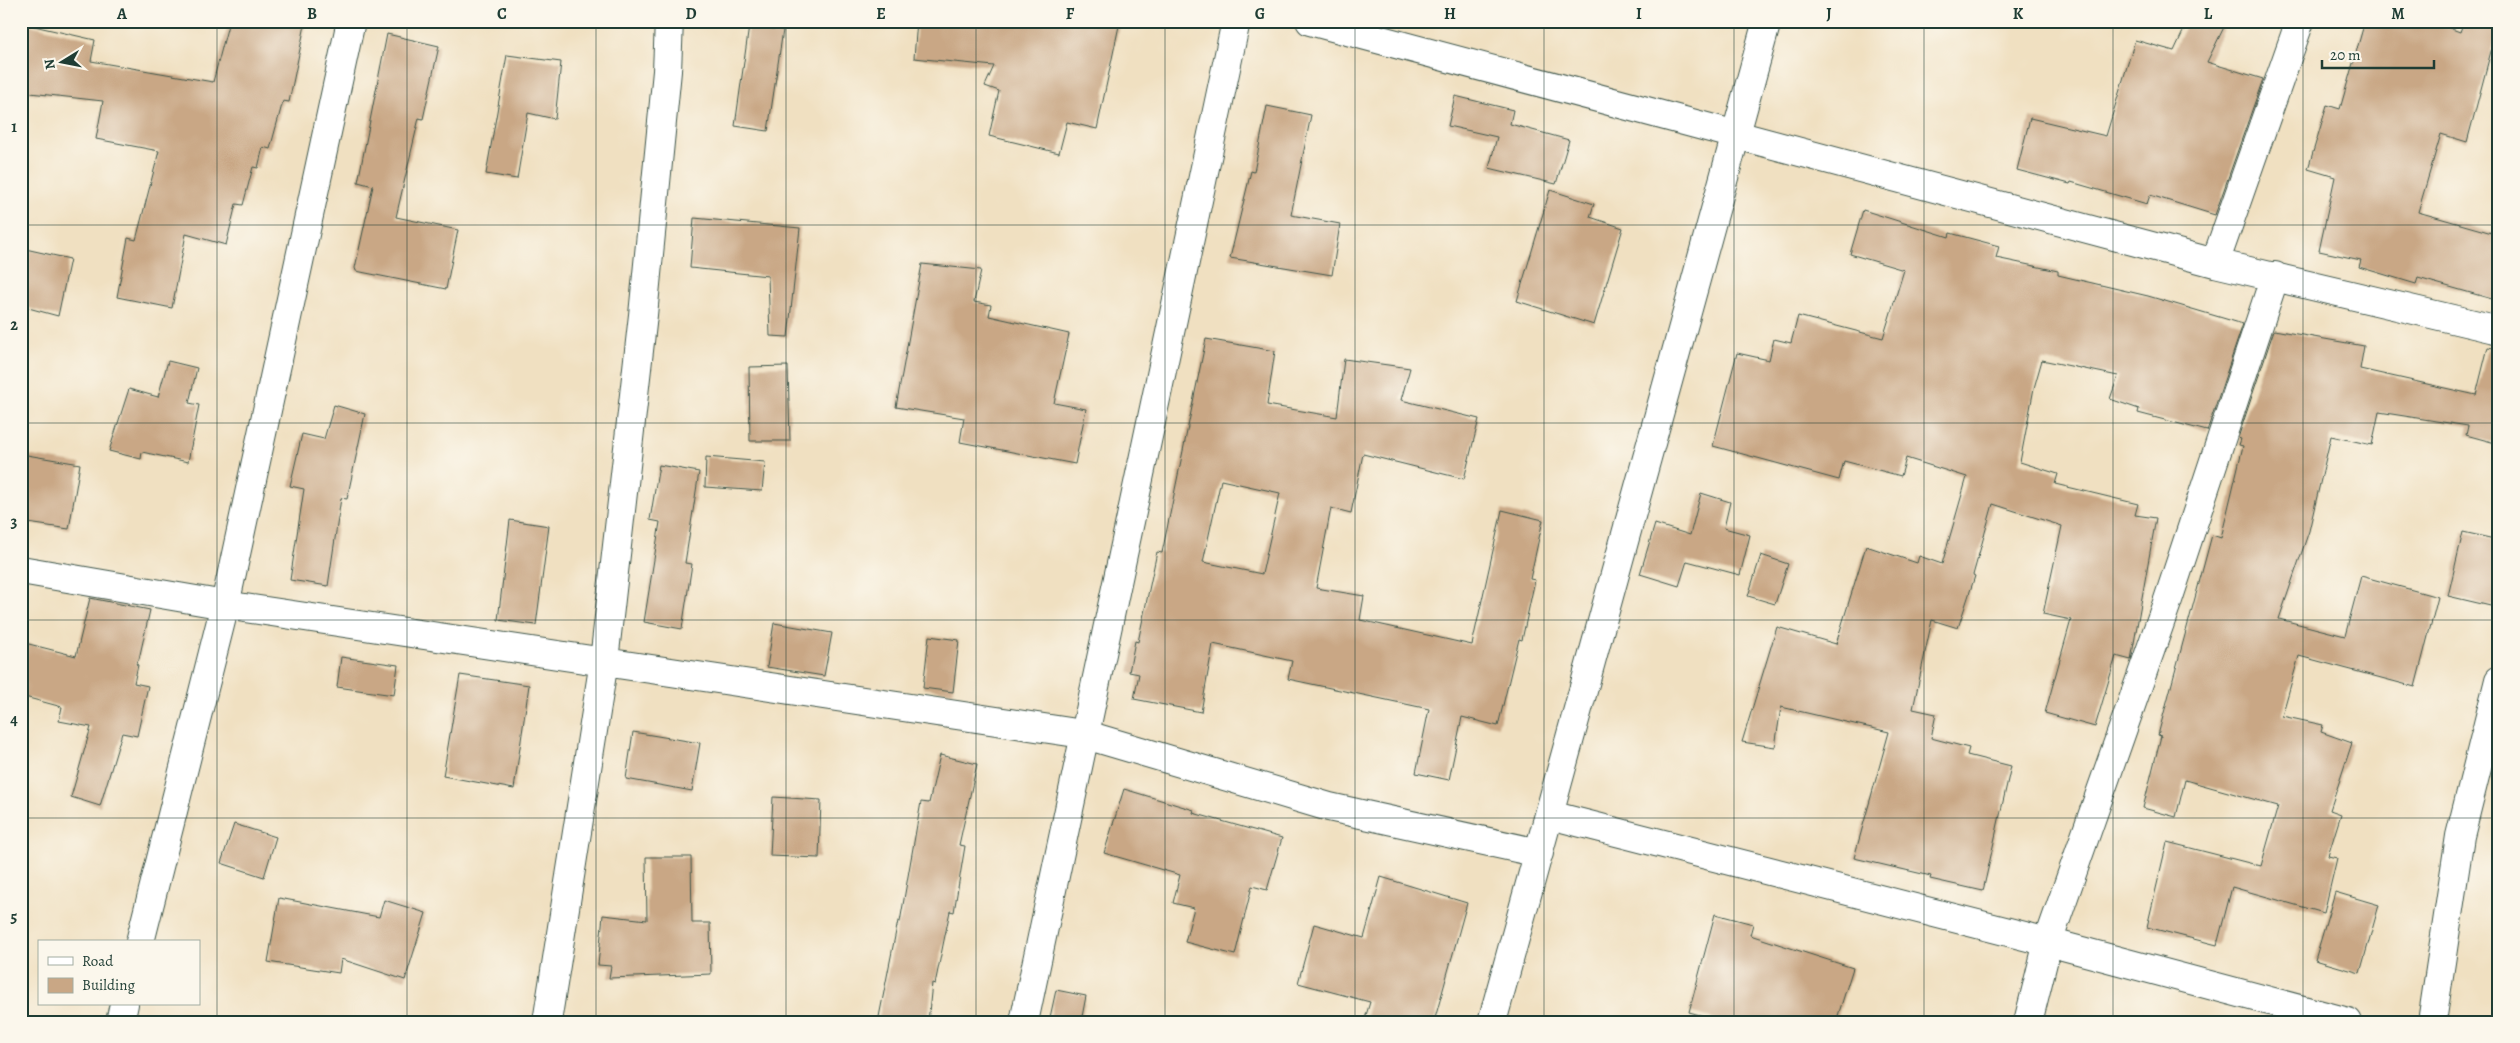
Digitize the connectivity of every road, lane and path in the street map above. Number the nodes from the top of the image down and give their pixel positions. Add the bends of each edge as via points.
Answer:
1 (351, 21) edge
2 (669, 21) edge
3 (1236, 21) edge
4 (1310, 21) edge
5 (1767, 21) edge
6 (2300, 21) edge
7 (1736, 135) junction
8 (2215, 263) junction
9 (2275, 276) junction
10 (2499, 330) edge
11 (21, 570) edge
12 (225, 605) junction
13 (604, 661) junction
14 (2499, 680) edge
15 (1083, 734) junction
16 (1550, 815) junction
17 (1539, 853) junction
18 (141, 940) edge
19 (2048, 942) junction
20 (124, 1006) edge
21 (120, 1022) edge
22 (547, 1022) edge
23 (1024, 1022) edge
24 (1492, 1022) edge
25 (2028, 1022) edge
26 (2348, 1022) edge
27 (2432, 1022) edge

1 - 12 street
2 - 13 street via 648,266
3 - 15 street
4 - 7 street
5 - 7 street
6 - 8 street
7 - 8 street
7 - 16 street
8 - 9 street
9 - 10 street
9 - 19 street via 2168,600
11 - 12 street
12 - 13 street
12 - 18 street
13 - 15 street
13 - 22 street
14 - 27 street via 2460,836
15 - 17 street via 1329,807
15 - 23 street
16 - 17 street
16 - 19 street
17 - 24 street
19 - 25 street
19 - 26 street
20 - 21 street

